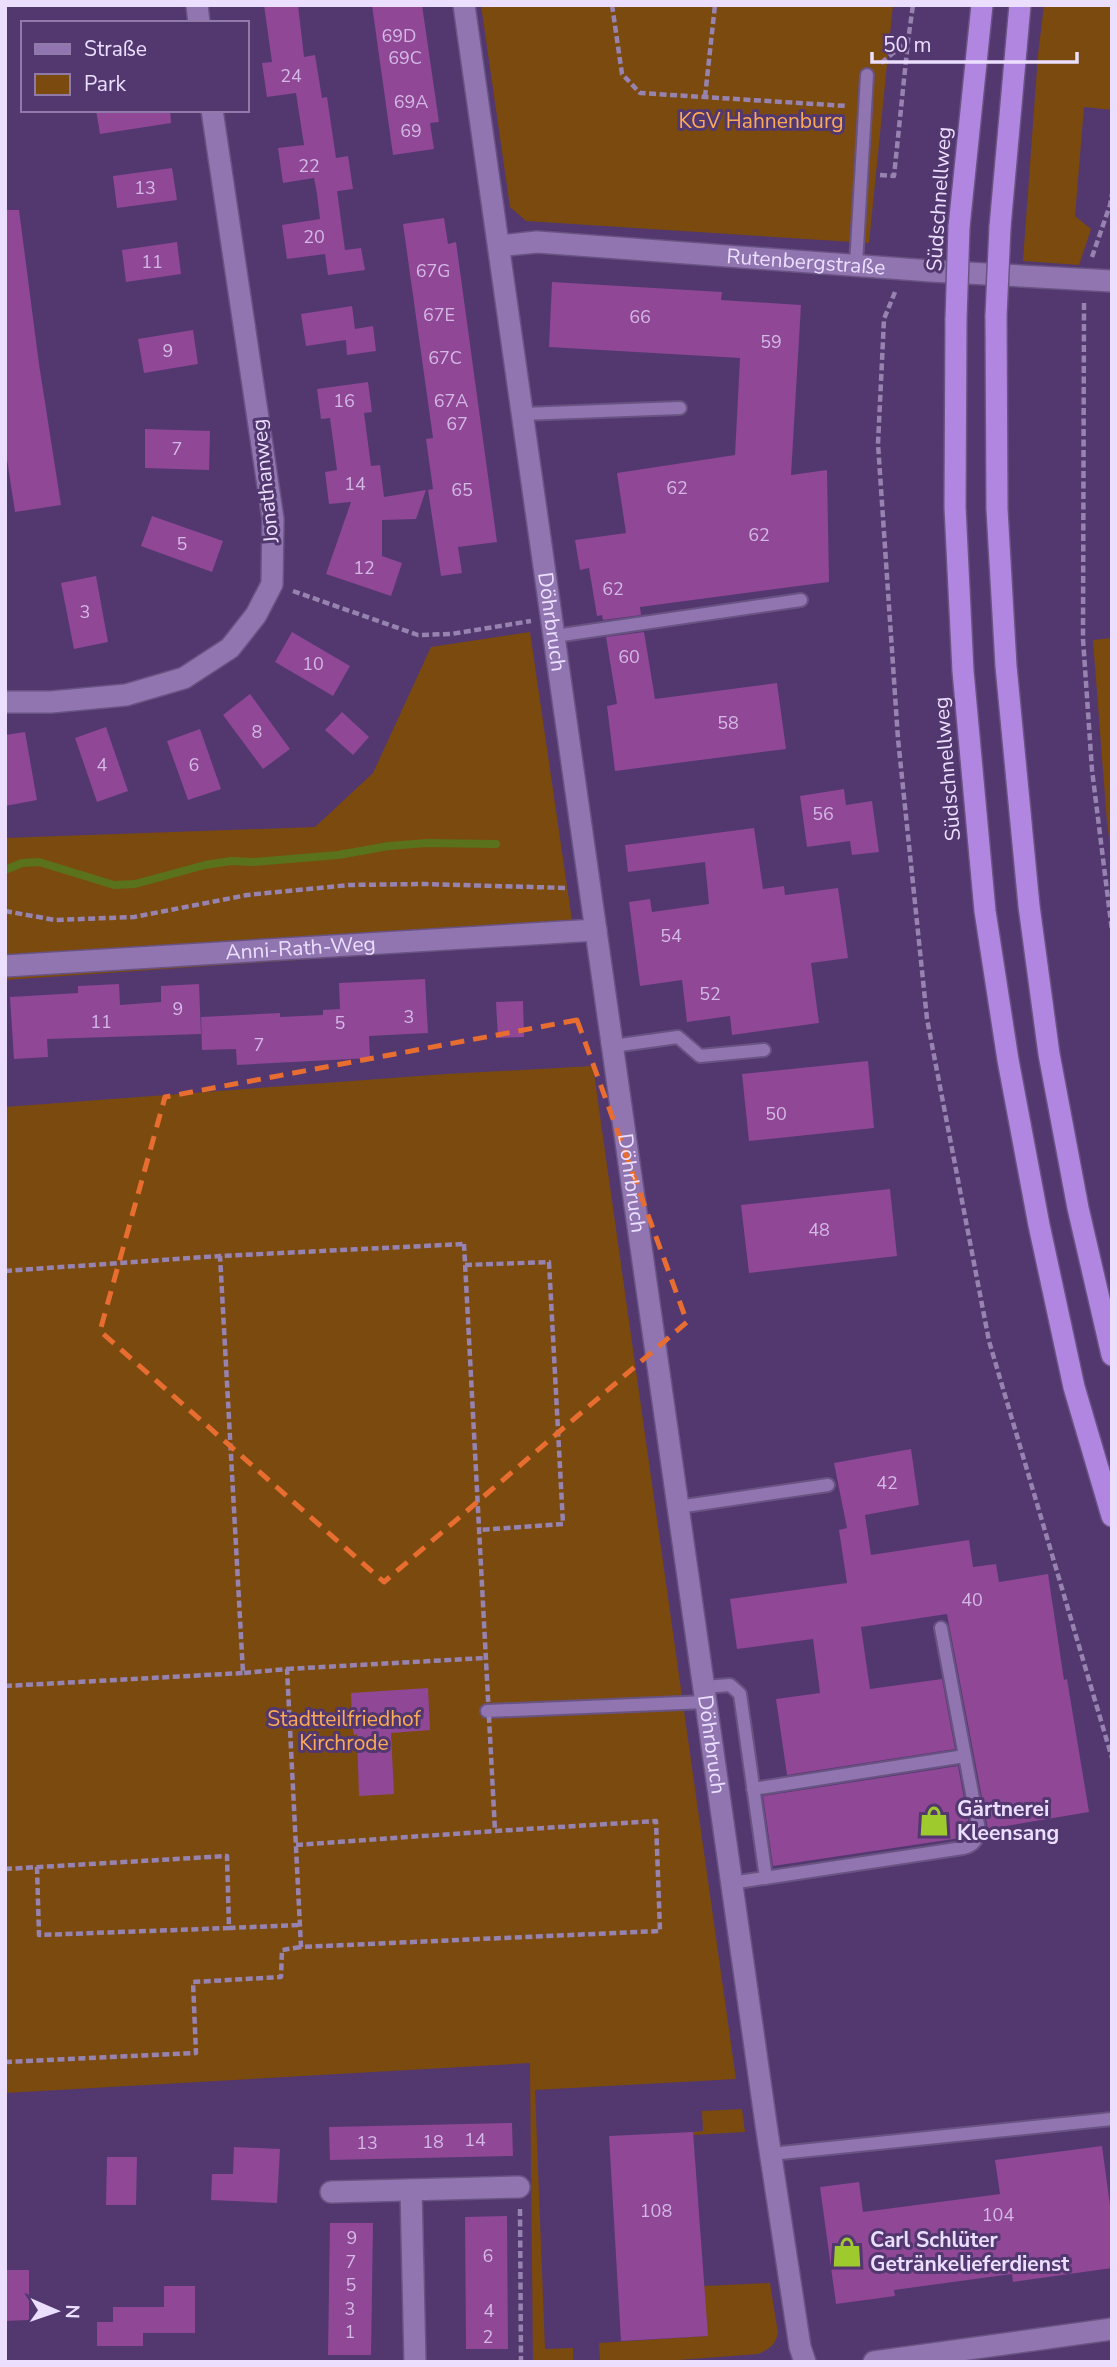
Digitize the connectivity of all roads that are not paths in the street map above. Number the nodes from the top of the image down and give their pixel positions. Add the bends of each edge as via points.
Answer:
1 (464, 5) edge
2 (982, 5) edge
3 (1020, 5) edge
4 (867, 75) road end
5 (212, 112) edge
6 (499, 246) junction
7 (856, 265) junction
8 (1112, 281) edge
9 (680, 408) dead end
10 (523, 414) junction
11 (801, 600) dead end
12 (554, 627) junction
13 (5, 702) edge
14 (596, 930) junction
15 (5, 966) edge
16 (613, 1045) junction
17 (764, 1050) dead end
18 (1112, 1355) edge
19 (828, 1485) dead end
20 (678, 1507) junction
21 (1112, 1516) edge
22 (940, 1629) dead end
23 (705, 1695) junction
24 (487, 1711) road end
25 (965, 1756) junction
26 (753, 1789) junction
27 (766, 1878) junction
28 (731, 1883) junction
29 (1112, 2119) edge
30 (771, 2154) junction
31 (519, 2188) road end
32 (411, 2190) junction
33 (331, 2192) dead end
34 (1112, 2329) edge
35 (415, 2362) edge
36 (805, 2362) edge
37 (874, 2362) edge

1 - 6 street, Döhrbruch
2 - 21 highway, Südschnellweg, bridge via 959,227 955,507 985,911 1008,1060 1074,1387
3 - 18 highway, bridge via 996,316 997,509 1006,666 1029,906 1054,1079
4 - 7 lane
5 - 13 street, Jonathanweg via 273,519 272,584 256,615 230,648 184,678 126,695
6 - 7 street, Rutenbergstraße via 537,242
6 - 10 street, Döhrbruch
7 - 8 street, Rutenbergstraße
9 - 10 lane
10 - 12 street, Döhrbruch
11 - 12 lane
12 - 14 street, Döhrbruch
14 - 15 street, Anni-Rath-Weg
14 - 16 street, Döhrbruch
16 - 17 lane via 678,1037 700,1056
16 - 20 street, Döhrbruch
19 - 20 lane
20 - 23 street, Döhrbruch
22 - 25 lane
23 - 24 lane
23 - 26 lane via 730,1685 740,1694
23 - 28 street, Döhrbruch
25 - 26 lane
25 - 27 lane via 979,1830 975,1843
26 - 27 lane
27 - 28 lane
28 - 30 street, Döhrbruch
29 - 30 lane
30 - 36 street, Döhrbruch
31 - 32 street
32 - 33 street
32 - 35 street
34 - 37 street

